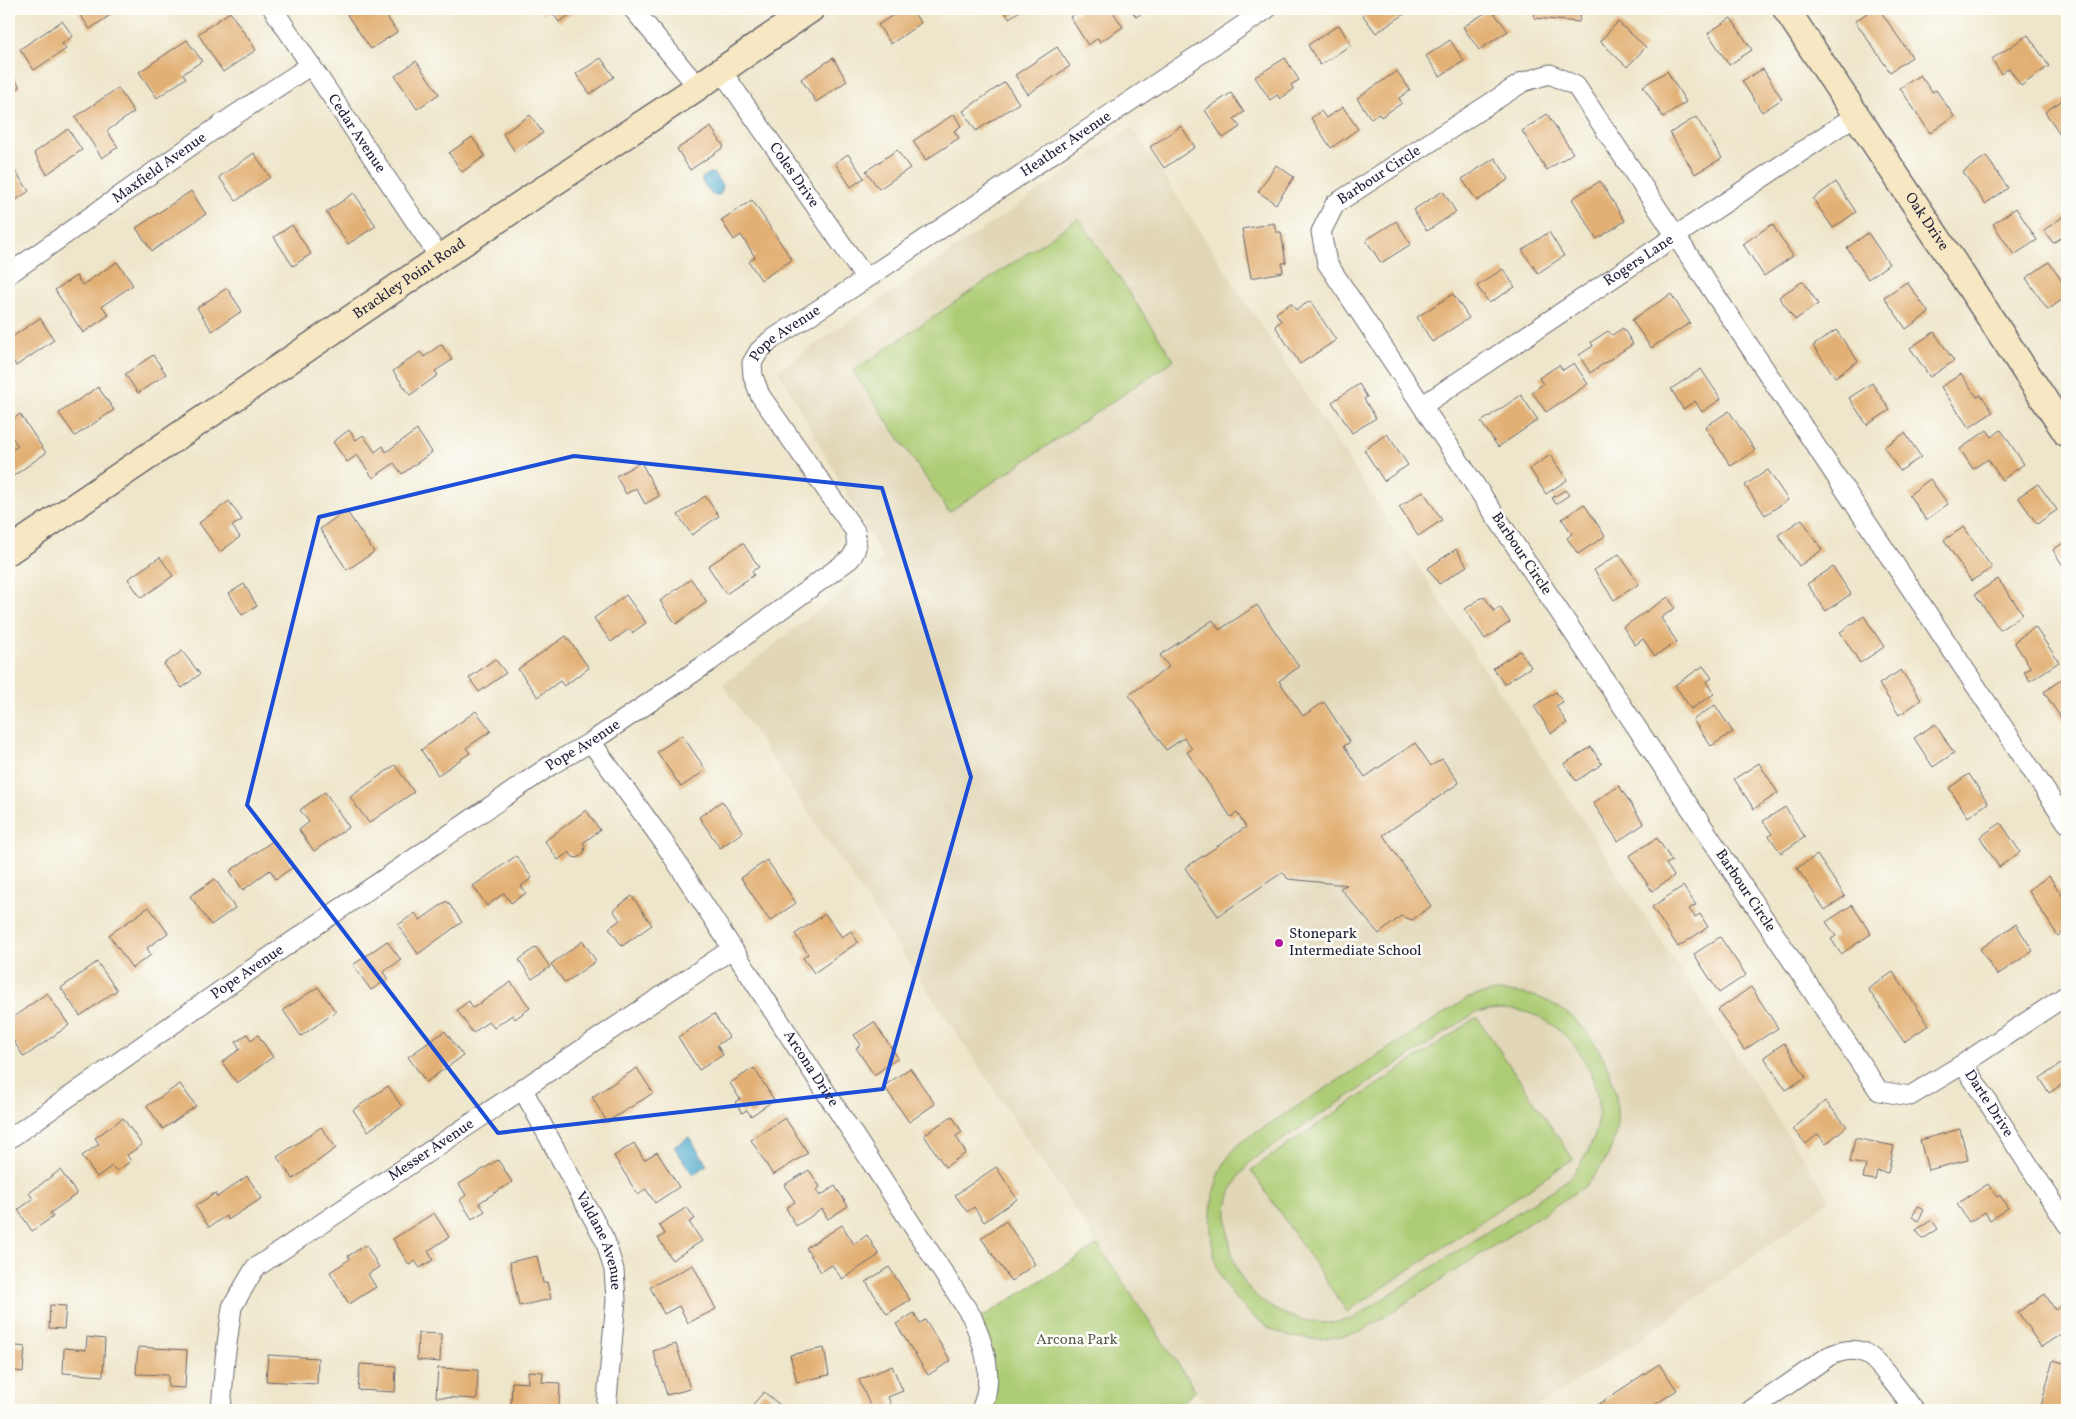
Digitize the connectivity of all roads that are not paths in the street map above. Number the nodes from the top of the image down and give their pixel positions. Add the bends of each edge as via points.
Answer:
1 (273, 9) edge
2 (633, 9) edge
3 (810, 9) edge
4 (1267, 9) edge
5 (1786, 9) edge
6 (311, 65) junction
7 (721, 70) junction
8 (698, 86) junction
9 (1856, 115) junction
10 (1676, 235) junction
11 (440, 258) junction
12 (9, 274) edge
13 (866, 279) junction
14 (1422, 406) junction
15 (2067, 432) edge
16 (9, 551) edge
17 (591, 742) junction
18 (2067, 823) edge
19 (732, 949) junction
20 (2067, 995) edge
21 (1963, 1064) junction
22 (522, 1088) junction
23 (9, 1139) edge
24 (2067, 1224) edge
25 (221, 1410) edge
26 (606, 1410) edge
27 (981, 1410) edge
28 (1751, 1410) edge
29 (1914, 1410) edge

1 - 6 street, Cedar Avenue
2 - 8 street
3 - 7 main road, Brackley Point Road
4 - 13 street, Heather Avenue
5 - 9 main road, Oak Drive
6 - 11 street, Cedar Avenue
6 - 12 street, Maxfield Avenue via 228,119
7 - 8 main road, Brackley Point Road
7 - 13 street, Coles Drive
8 - 11 main road, Brackley Point Road
9 - 10 street, Rogers Lane
9 - 15 main road, Oak Drive
10 - 14 street, Rogers Lane
10 - 14 street, Barbour Circle via 1576,86 1550,74 1523,82 1335,204 1321,232 1327,263
10 - 18 street, Barbour Circle
11 - 16 main road, Brackley Point Road
13 - 17 street, Pope Avenue via 770,340 752,363 760,395 855,531 856,553 746,636
14 - 21 street, Barbour Circle via 1879,1091 1910,1096
17 - 19 street, Arcona Drive via 662,840
17 - 23 street, Pope Avenue via 551,765
19 - 22 street, Messer Avenue
19 - 27 street, Arcona Drive via 972,1317 988,1359 989,1380
20 - 21 street, Darte Drive
21 - 24 street, Darte Drive
22 - 25 street, Messer Avenue via 255,1268 232,1307
22 - 26 street, Valdane Avenue via 605,1240 614,1270 616,1300
28 - 29 street via 1829,1356 1854,1350 1866,1352 1877,1361

